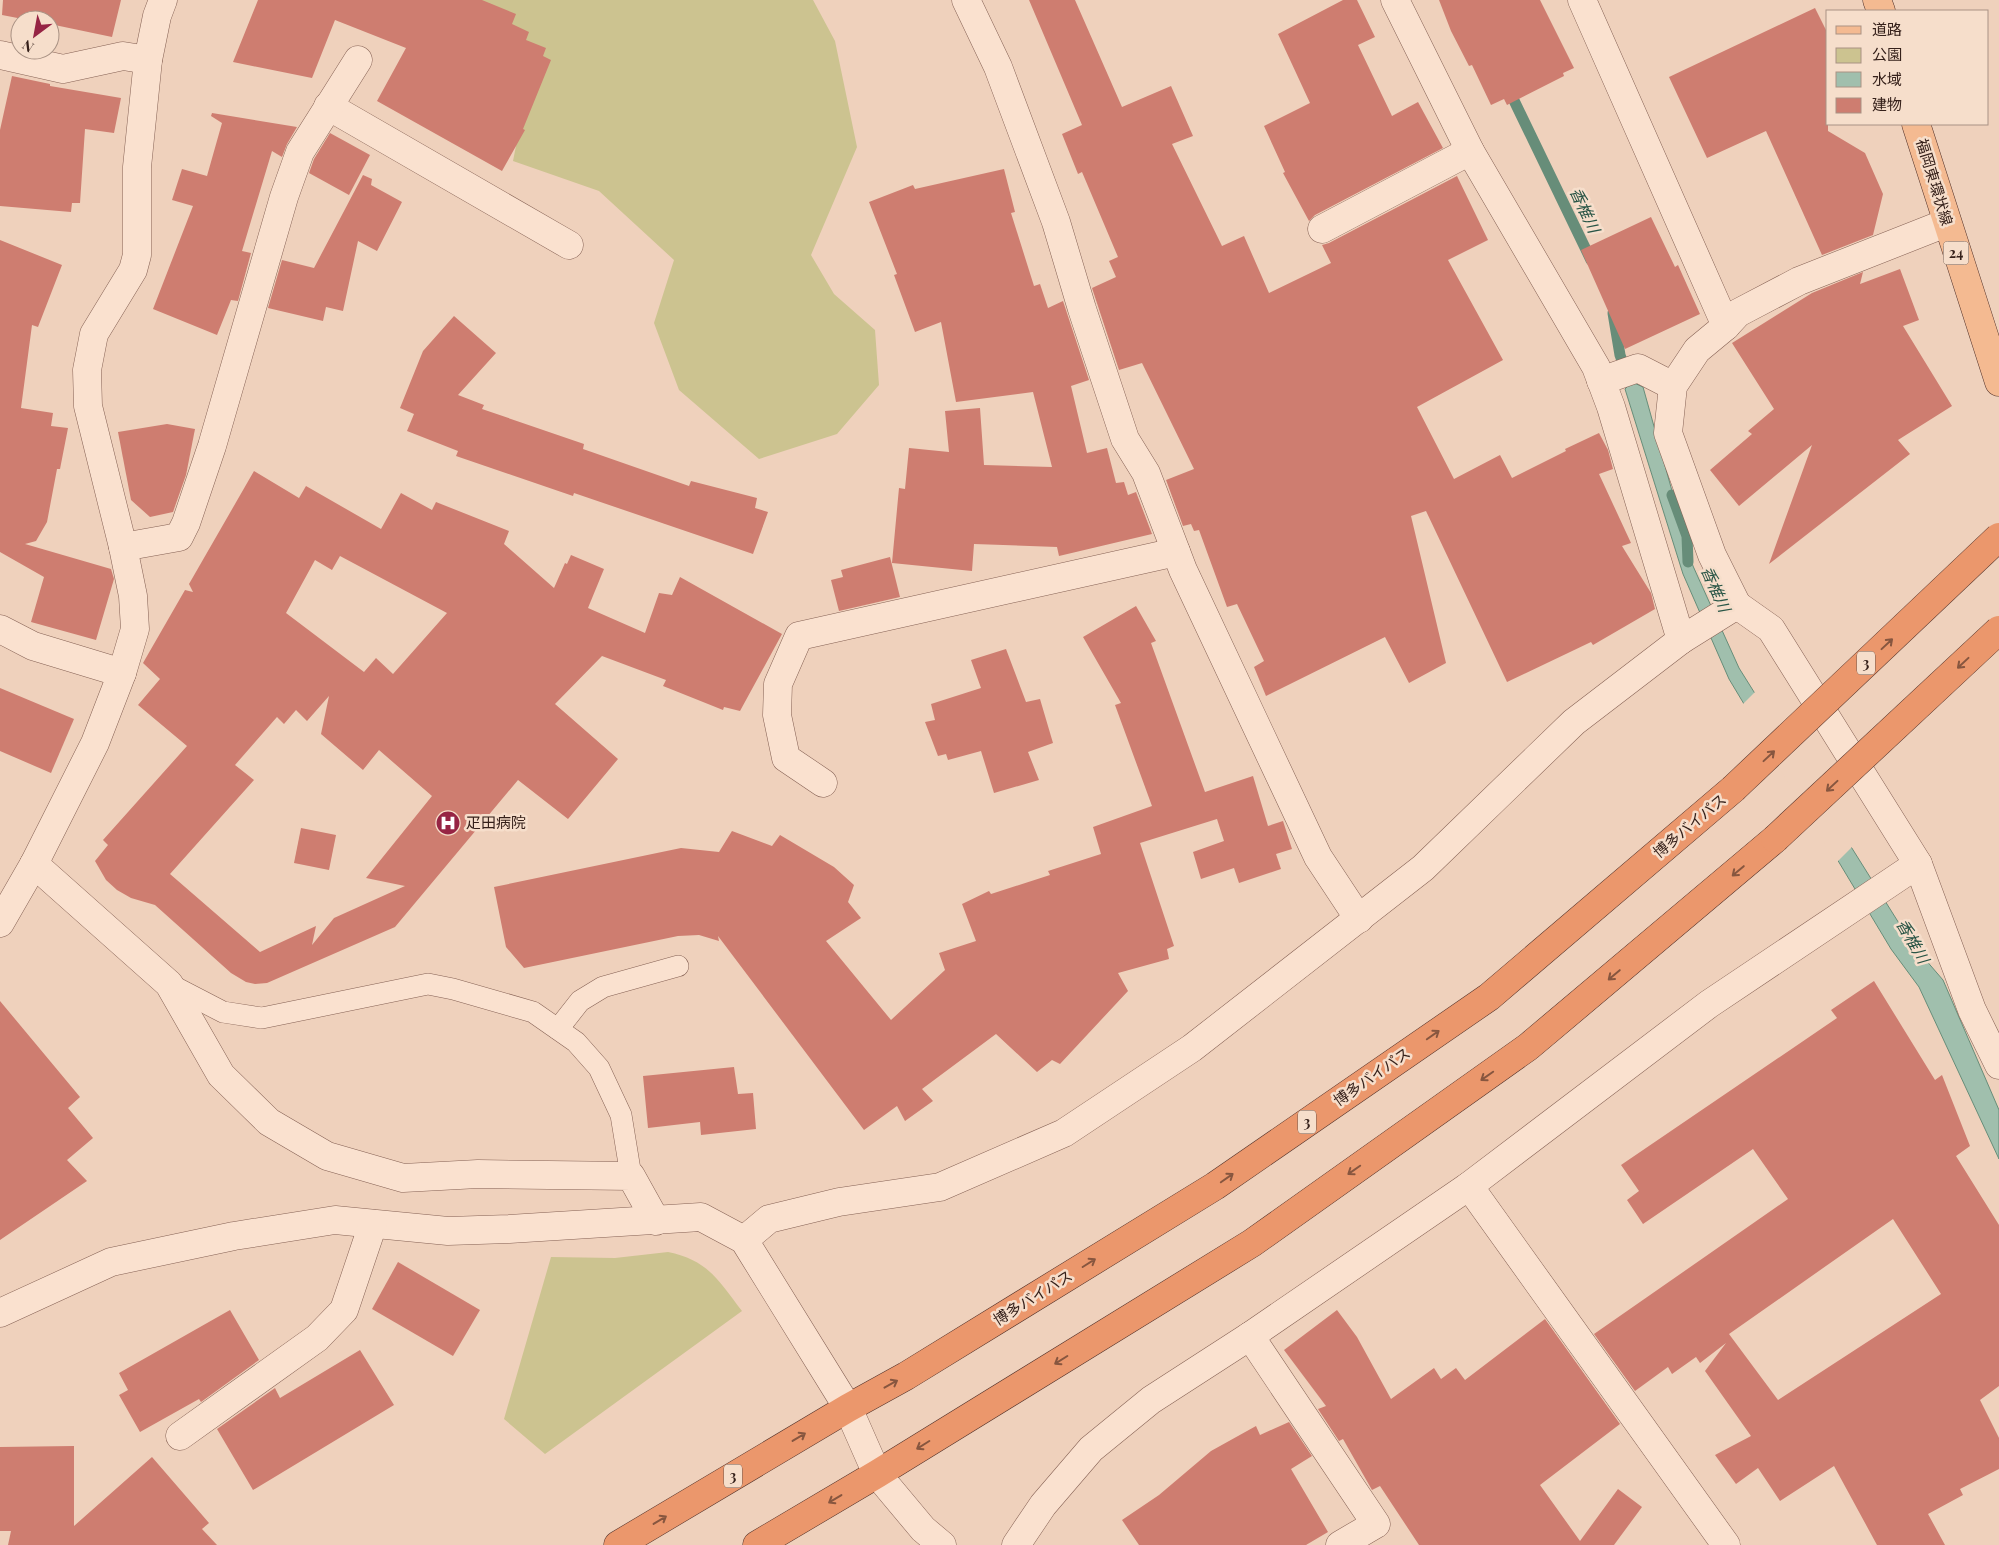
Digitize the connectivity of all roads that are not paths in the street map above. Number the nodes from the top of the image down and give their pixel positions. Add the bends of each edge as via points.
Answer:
1 (163, 0) edge
2 (966, 0) edge
3 (1395, 0) edge
4 (1582, 0) edge
5 (0, 55) edge
6 (148, 60) junction
7 (358, 60) dead end
8 (328, 106) junction
9 (1916, 125) edge
10 (1470, 151) junction
11 (1946, 223) junction
12 (1322, 230) dead end
13 (569, 245) dead end
14 (1726, 326) junction
15 (1601, 381) junction
16 (1999, 382) edge
17 (1673, 386) junction
18 (1999, 537) edge
19 (123, 547) junction
20 (1176, 552) junction
21 (1737, 605) junction
22 (0, 629) edge
23 (1999, 630) edge
24 (1681, 640) junction
25 (122, 673) junction
26 (823, 783) dead end
27 (34, 864) junction
28 (1918, 864) junction
29 (1359, 918) junction
30 (0, 923) edge
31 (678, 966) dead end
32 (169, 984) junction
33 (558, 1029) junction
34 (1999, 1065) edge
35 (631, 1176) junction
36 (1469, 1186) junction
37 (656, 1220) junction
38 (373, 1224) junction
39 (744, 1240) junction
40 (0, 1313) edge
41 (1250, 1336) junction
42 (848, 1408) junction
43 (180, 1436) dead end
44 (877, 1474) junction
45 (618, 1545) edge
46 (757, 1545) edge
47 (942, 1545) edge
48 (1016, 1545) edge
49 (1340, 1545) edge
50 (1726, 1545) edge

1 - 6 street
2 - 20 street via 998,67 1056,222 1125,439 1146,473
3 - 10 street
4 - 14 street
5 - 6 street via 63,69 123,56
6 - 19 street via 137,167 137,255 133,270 94,334 87,370 88,406
7 - 8 street
8 - 13 street
8 - 19 street via 300,152 284,197 212,446 186,523 179,537
9 - 11 main road, 福岡東環状線 / 24
10 - 12 street
10 - 15 street via 1596,367
11 - 14 street via 1799,281 1738,313
11 - 16 main road, 福岡東環状線 / 24
14 - 17 street via 1697,350
15 - 17 street via 1638,368
15 - 24 street
17 - 21 street via 1668,433 1712,555
42 -> 18 highway, 博多バイパス / 3, bridge via 906,1376 1215,1186 1488,997 1733,789
19 - 25 street via 134,629
20 - 26 street via 799,636 778,684 777,715 786,758
20 - 29 street via 1318,857
21 - 24 street
21 - 28 street via 1771,630
22 - 25 street via 33,646
23 -> 44 highway, bridge via 1775,839 1528,1047 1252,1243
24 - 29 street via 1574,722 1423,868
25 - 27 street via 95,743
27 - 30 street
27 - 32 street
28 - 34 street via 1972,1010
28 - 36 street via 1709,1004
29 - 39 street via 1192,1048 1064,1133 940,1188 839,1202 769,1219
31 - 33 lane via 603,987 580,1000
32 - 33 lane via 223,1012 262,1018 428,984 533,1012
32 - 35 street via 221,1075 269,1122 327,1156 402,1178 478,1174
33 - 35 lane via 576,1042 599,1068 621,1114
35 - 37 street
36 - 41 street
36 - 50 street
37 - 38 street via 448,1231
37 - 39 street via 701,1217
38 - 40 street via 335,1220 234,1236 111,1262
38 - 43 street via 344,1310 316,1338
39 - 42 street
41 - 48 street via 1151,1400 1091,1449 1043,1505
41 - 49 street via 1376,1524
42 - 44 street
45 -> 42 highway, 博多バイパス / 3
44 -> 46 highway
44 - 47 street via 923,1528

